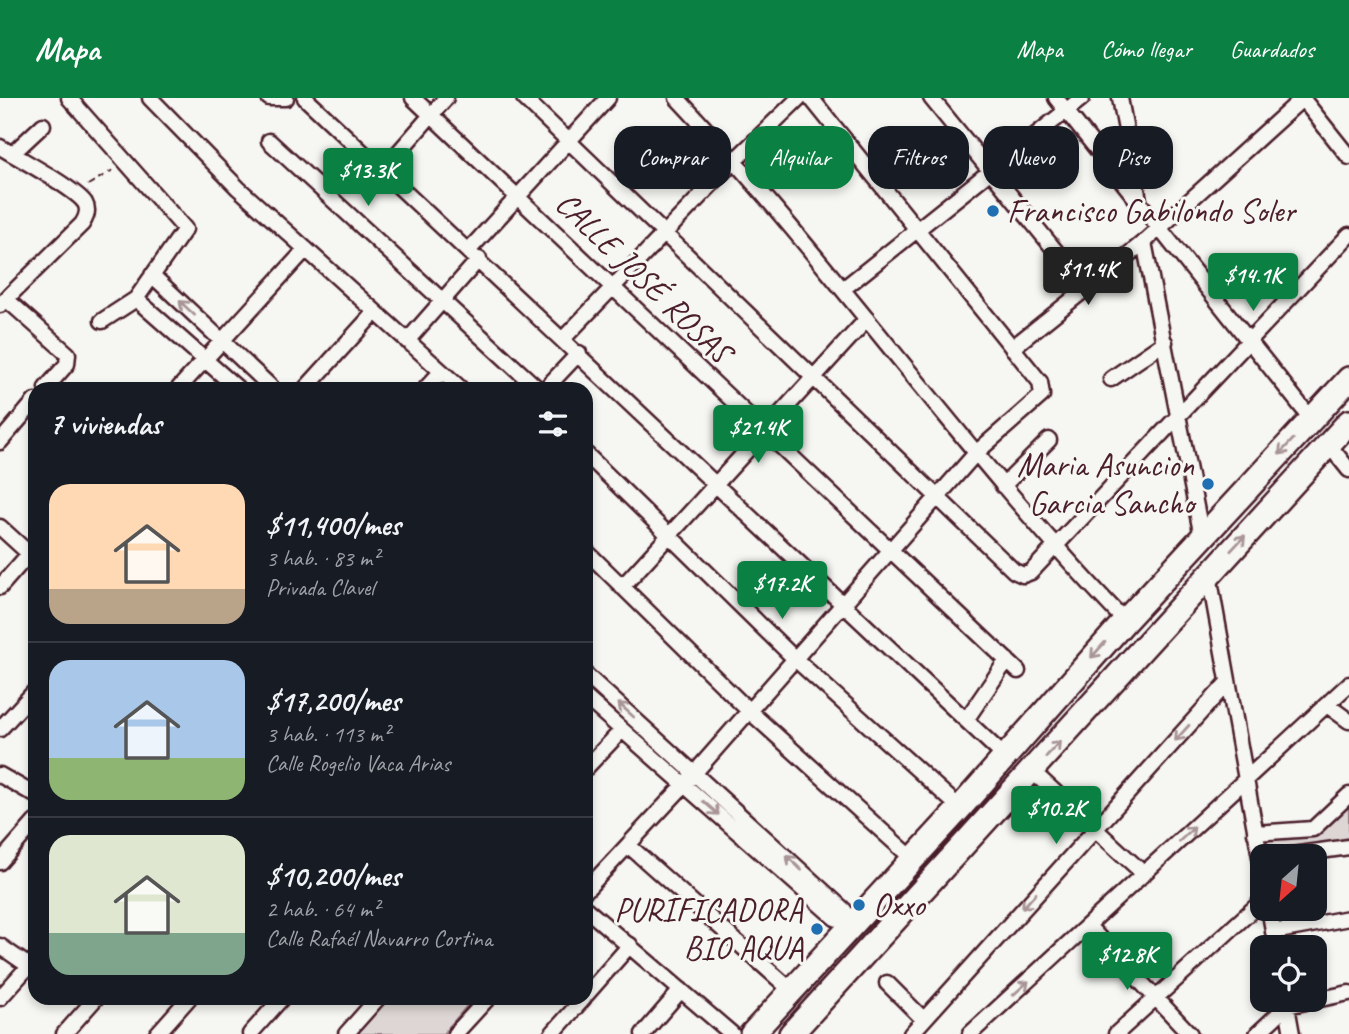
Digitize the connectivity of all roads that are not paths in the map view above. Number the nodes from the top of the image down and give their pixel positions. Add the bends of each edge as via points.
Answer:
1 (150, 98) edge
2 (269, 98) edge
3 (286, 98) edge
4 (305, 98) edge
5 (414, 98) edge
6 (446, 98) edge
7 (524, 98) edge
8 (608, 98) edge
9 (677, 98) edge
10 (799, 98) edge
11 (811, 98) edge
12 (931, 98) edge
13 (1056, 98) edge
14 (1082, 98) edge
15 (1120, 98) edge
16 (1303, 98) edge
17 (76, 101) edge
18 (1066, 111) junction
19 (431, 115) junction
20 (43, 125) dead end
21 (1047, 126) edge
22 (269, 141) dead end
23 (568, 141) junction
24 (6, 151) edge
25 (1349, 157) edge
26 (983, 159) edge
27 (735, 160) junction
28 (383, 170) junction
29 (983, 177) edge
30 (1007, 189) edge
31 (520, 197) junction
32 (1140, 205) junction
33 (1159, 228) junction
34 (916, 231) junction
35 (664, 233) junction
36 (1349, 235) edge
37 (1144, 242) junction
38 (306, 249) junction
39 (474, 255) junction
40 (152, 275) junction
41 (612, 287) junction
42 (1085, 287) junction
43 (843, 289) junction
44 (136, 299) junction
45 (443, 300) junction
46 (3, 302) edge
47 (375, 312) junction
48 (867, 319) junction
49 (102, 321) dead end
50 (563, 339) junction
51 (222, 341) junction
52 (407, 341) junction
53 (1165, 342) junction
54 (1250, 342) junction
55 (1012, 348) junction
56 (579, 353) junction
57 (204, 360) junction
58 (441, 372) junction
59 (814, 377) junction
60 (1349, 379) edge
61 (1111, 380) dead end
62 (51, 382) edge
63 (184, 382) edge
64 (230, 382) edge
65 (266, 382) edge
66 (311, 382) edge
67 (432, 382) edge
68 (453, 382) edge
69 (531, 382) edge
70 (552, 382) edge
71 (28, 409) edge
72 (1179, 412) junction
73 (1312, 420) junction
74 (1349, 422) edge
75 (765, 431) junction
76 (1049, 440) dead end
77 (0, 442) edge
78 (1329, 445) junction
79 (976, 453) junction
80 (593, 461) edge
81 (1349, 470) edge
82 (717, 484) junction
83 (1003, 486) junction
84 (938, 498) junction
85 (0, 527) edge
86 (669, 536) junction
87 (1202, 537) junction
88 (1054, 547) junction
89 (28, 549) edge
90 (891, 551) junction
91 (28, 558) edge
92 (593, 558) edge
93 (1209, 575) junction
94 (0, 587) edge
95 (622, 587) junction
96 (843, 603) junction
97 (1125, 621) junction
98 (794, 658) junction
99 (1007, 660) junction
100 (1018, 671) dead end
101 (593, 681) edge
102 (1228, 682) junction
103 (1349, 684) edge
104 (28, 699) edge
105 (593, 704) edge
106 (1326, 705) junction
107 (747, 709) junction
108 (966, 720) junction
109 (1349, 721) edge
110 (0, 729) edge
111 (622, 730) junction
112 (1004, 756) junction
113 (593, 761) edge
114 (695, 771) junction
115 (1032, 772) junction
116 (0, 775) edge
117 (1245, 779) junction
118 (684, 785) junction
119 (28, 791) edge
120 (1349, 795) edge
121 (960, 808) junction
122 (990, 819) junction
123 (1095, 829) junction
124 (28, 830) edge
125 (1255, 833) junction
126 (1257, 844) edge
127 (628, 845) junction
128 (1349, 848) edge
129 (1327, 851) edge
130 (913, 859) junction
131 (0, 862) edge
132 (1144, 874) junction
133 (593, 882) edge
134 (1250, 912) edge
135 (593, 915) edge
136 (1349, 918) edge
137 (1271, 921) edge
138 (853, 925) junction
139 (1089, 927) junction
140 (1273, 932) junction
141 (1274, 935) edge
142 (631, 945) junction
143 (0, 946) edge
144 (28, 960) edge
145 (28, 966) edge
146 (887, 983) dead end
147 (593, 987) edge
148 (681, 990) junction
149 (792, 991) junction
150 (1349, 993) edge
151 (1327, 996) edge
152 (0, 998) edge
153 (1156, 998) junction
154 (90, 1005) edge
155 (183, 1005) edge
156 (276, 1005) edge
157 (372, 1005) edge
158 (482, 1005) edge
159 (577, 1005) edge
160 (1278, 1012) edge
161 (1288, 1012) edge
162 (923, 1018) junction
163 (913, 1033) edge
164 (64, 1034) edge
165 (157, 1034) edge
166 (250, 1034) edge
167 (346, 1034) edge
168 (455, 1034) edge
169 (552, 1034) edge
170 (643, 1034) edge
171 (732, 1034) edge
172 (752, 1034) edge
173 (780, 1034) edge
174 (792, 1034) edge
175 (970, 1034) edge
176 (1116, 1034) edge
177 (1190, 1034) edge
178 (1257, 1034) edge
179 (1292, 1034) edge

1 - 38 street
2 - 3 street
4 - 28 street
5 - 19 street, CALLE JOSÉ ROSAS
6 - 19 street
7 - 23 street
8 - 23 street
9 - 27 street
10 - 27 street
11 - 34 street
12 - 26 street
13 - 18 street
14 - 18 street
15 - 32 street
16 - 25 street
16 - 33 street
17 - 40 street via 185,229
18 - 21 street
18 - 32 street
19 - 28 street
19 - 31 street, CALLE JOSÉ ROSAS
20 - 24 street
22 - 45 street
23 - 31 street
23 - 35 street
24 - 46 street via 86,206 82,225
27 - 35 street
27 - 43 street
28 - 39 street
29 - 34 street
30 - 42 street
31 - 39 street
31 - 41 street, CALLE JOSÉ ROSAS
32 - 33 street
33 - 37 street
33 - 54 street
34 - 43 street
34 - 55 street
35 - 41 street
35 - 59 street
36 - 54 street
37 - 42 street
37 - 53 street
38 - 47 street
38 - 51 street
39 - 45 street
39 - 50 street
40 - 44 street
51 -> 40 street
41 - 50 street
41 - 75 street, CALLE JOSÉ ROSAS
42 - 55 street
43 - 48 street
44 - 49 street
44 - 57 street
45 - 52 street
45 - 69 street
46 - 62 street via 64,350 69,359
47 - 52 street
47 - 66 street
48 - 59 street
48 - 79 street
50 - 56 street
51 - 57 street
51 - 65 street
52 - 58 street
53 - 61 street
53 - 72 street
54 - 72 street
54 - 73 street
55 - 79 street via 1043,391 1040,399
56 - 70 street
56 - 82 street
57 - 63 street
57 - 64 street
58 - 67 street
58 - 68 street
59 - 75 street
59 - 84 street
60 - 73 main road
71 - 77 street
72 - 87 street
72 - 88 street
73 -> 87 main road
74 - 78 main road
75 - 82 street
75 - 90 street, CALLE JOSÉ ROSAS
76 - 83 street
78 - 81 street
93 -> 78 main road
79 - 83 street
79 - 84 street
80 - 86 street
82 - 86 street
82 - 96 street
83 - 88 street
84 - 88 street via 1013,572 1031,572
84 - 90 street
85 - 89 street
86 - 95 street
86 - 98 street
87 - 97 main road
88 - 97 street
90 - 96 street
90 - 99 street, CALLE JOSÉ ROSAS
91 - 94 street
92 - 95 street
93 - 102 street
115 -> 93 main road
95 - 107 street
96 - 98 street
96 - 108 street
97 -> 112 main road
98 - 107 street
98 - 121 street
99 - 100 street, CALLE JOSÉ ROSAS
99 - 108 street
114 -> 101 street
102 - 117 street
102 -> 123 street
103 - 106 street
104 - 110 street
105 - 111 street
106 - 109 street
106 - 117 street
107 - 114 street
107 - 130 street
108 - 112 street
111 - 113 street
111 - 118 street
112 - 121 main road
114 - 118 street
138 -> 114 street via 844,910
115 - 122 main road
115 - 123 street
116 - 119 street
117 - 125 street
132 -> 117 street
118 - 127 street
118 -> 138 street via 835,918
120 - 125 street via 1313,829
121 - 130 main road
122 - 138 main road via 957,837 881,921 871,926
122 - 174 main road
123 - 132 street
123 -> 162 street
124 - 131 street
125 - 126 street
127 - 133 street
127 - 149 street
128 - 129 street
130 - 138 main road
132 - 139 street
134 - 153 street
135 - 142 street
136 - 140 street
137 - 140 street
138 - 149 main road
138 - 173 main road via 856,939 850,953
139 - 153 street
175 -> 139 street
140 - 141 street
142 - 147 street
142 - 148 street
143 - 144 street
145 - 152 street
146 - 162 street
148 - 170 street
148 - 171 street
149 - 172 main road
150 - 151 street
153 - 176 street
153 - 177 street
154 - 164 street
155 - 165 street
156 - 166 street
157 - 167 street
158 - 168 street
159 - 169 street
160 - 178 street
161 - 179 street
162 - 163 street

